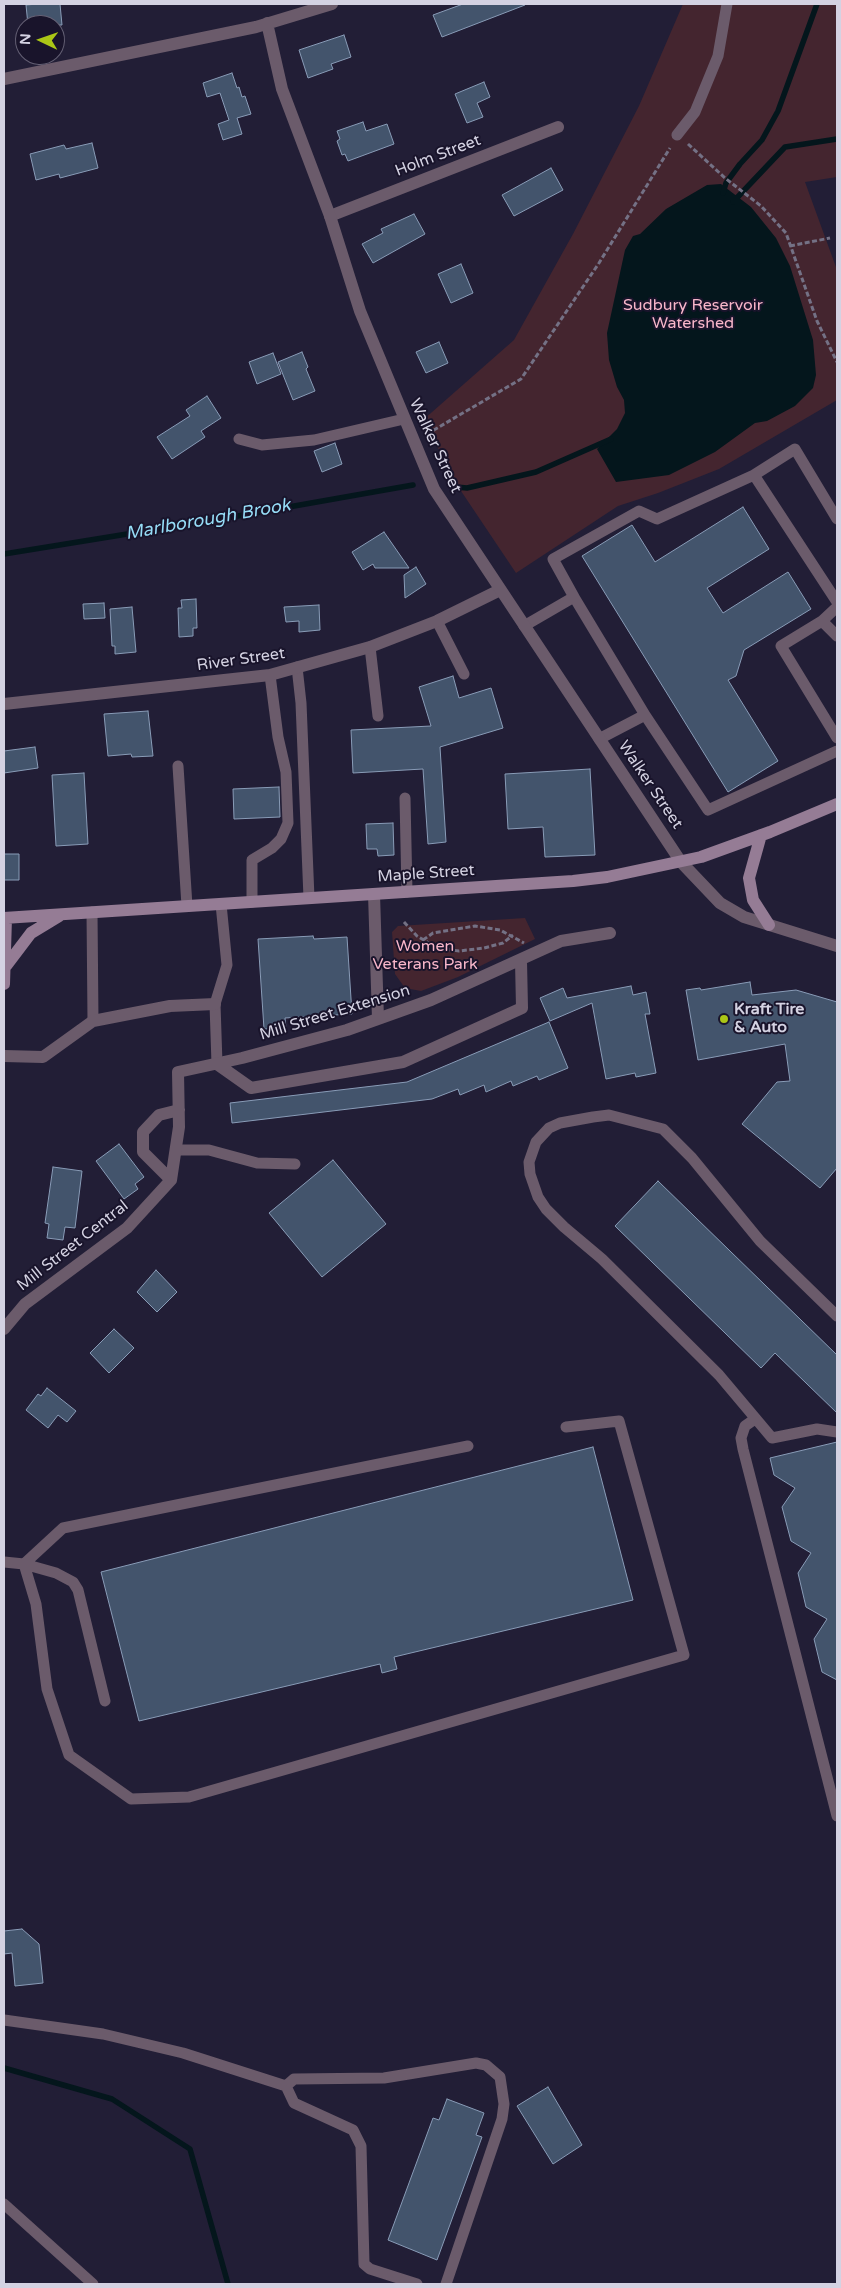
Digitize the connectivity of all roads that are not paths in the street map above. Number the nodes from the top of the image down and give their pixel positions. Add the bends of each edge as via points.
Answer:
1 (332, 4) edge
2 (727, 4) edge
3 (267, 23) junction
4 (4, 78) edge
5 (558, 127) dead end
6 (677, 135) road end
7 (330, 216) junction
8 (404, 419) junction
9 (239, 439) dead end
10 (754, 475) junction
11 (837, 519) edge
12 (500, 590) junction
13 (574, 597) junction
14 (837, 602) edge
15 (837, 607) edge
16 (436, 621) junction
17 (822, 621) junction
18 (524, 626) junction
19 (837, 636) edge
20 (370, 646) junction
21 (297, 667) junction
22 (464, 674) dead end
23 (270, 675) junction
24 (4, 704) edge
25 (645, 715) junction
26 (378, 716) dead end
27 (837, 738) edge
28 (600, 739) junction
29 (837, 751) edge
30 (178, 766) dead end
31 (405, 798) dead end
32 (837, 804) edge
33 (761, 835) junction
34 (681, 862) junction
35 (407, 892) junction
36 (374, 894) junction
37 (309, 898) junction
38 (252, 902) junction
39 (221, 904) junction
40 (187, 906) junction
41 (92, 912) junction
42 (63, 914) junction
43 (5, 918) edge
44 (769, 925) junction
45 (610, 933) dead end
46 (837, 946) edge
47 (521, 961) junction
48 (6, 966) junction
49 (4, 984) edge
50 (215, 1004) junction
51 (378, 1018) junction
52 (93, 1020) junction
53 (4, 1056) edge
54 (217, 1064) junction
55 (179, 1110) junction
56 (176, 1150) junction
57 (295, 1164) dead end
58 (171, 1180) junction
59 (837, 1316) edge
60 (4, 1329) edge
61 (755, 1419) junction
62 (566, 1427) dead end
63 (837, 1432) edge
64 (468, 1446) dead end
65 (4, 1562) edge
66 (24, 1564) junction
67 (106, 1702) dead end
68 (837, 1816) edge
69 (4, 2020) edge
70 (286, 2086) junction
71 (4, 2204) edge
72 (93, 2284) edge
73 (417, 2284) edge
74 (446, 2284) edge

1 - 3 street
2 - 6 lane via 718,56 695,112
3 - 4 street via 113,58
3 - 7 street, Walker Street via 282,89
5 - 7 street, Holm Street
7 - 8 street, Walker Street via 360,311
8 - 9 lane via 314,440 262,445
8 - 12 street, Walker Street via 434,490
10 - 11 lane via 796,449
10 - 13 lane via 658,520 638,511 552,558
10 - 14 lane
12 - 16 street, River Street
12 - 18 street, Walker Street
13 - 18 lane
13 - 25 lane
15 - 17 lane
16 - 20 street, River Street
16 - 22 lane
17 - 19 lane
17 - 27 lane via 781,646
18 - 28 street, Walker Street
20 - 21 street, River Street
20 - 26 lane
21 - 23 street, River Street
21 - 37 lane
23 - 24 street, River Street
23 - 38 lane via 286,772 288,823 281,839 252,860
25 - 28 lane
25 - 29 lane via 708,810
28 - 34 street, Walker Street
30 - 40 lane
31 - 35 lane
32 - 33 main road, Maple Street
33 - 34 main road, Maple Street via 701,858
33 - 44 main road via 749,878 753,900
34 - 35 main road, Maple Street via 622,875 573,881
34 - 44 street, Walker Street via 720,903 744,917
35 - 36 main road, Maple Street
36 - 37 main road, Maple Street
36 - 51 street
37 - 38 main road, Maple Street
38 - 39 main road, Maple Street
39 - 40 main road, Maple Street
39 - 50 lane via 227,965
40 - 41 main road, Maple Street
41 - 42 main road, Maple Street
41 - 52 lane
42 - 43 main road, Maple Street
42 - 48 main road via 31,933
43 - 48 main road
44 - 46 street, Walker Street
45 - 47 street, Mill Street Extension via 561,941
47 - 51 street, Mill Street Extension via 432,1000
47 - 54 street via 522,1008 403,1062 251,1088
48 - 49 main road
50 - 52 street via 170,1006
50 - 54 lane
51 - 54 street, Mill Street Extension via 347,1030
52 - 53 street via 43,1057
54 - 55 street, Mill Street Extension via 178,1072
55 - 56 street
55 - 58 street via 159,1115 143,1132 143,1152
56 - 57 lane via 209,1150 257,1162
56 - 58 street
58 - 60 street, Mill Street Central via 127,1228 31,1299
59 - 61 lane via 760,1241 692,1158 663,1129 609,1115 560,1123 536,1142 529,1162 530,1174 538,1197 546,1208 719,1375
61 - 63 lane via 772,1438 817,1429
61 - 68 lane via 745,1426 741,1438 743,1449
62 - 66 lane via 619,1421 684,1655 189,1797 131,1799 69,1755 47,1690 36,1604
64 - 66 lane via 63,1528
65 - 66 lane
66 - 67 lane via 56,1573 73,1582 78,1590
69 - 70 lane via 103,2034 182,2053
70 - 73 lane via 294,2103 352,2130 361,2146 364,2264 370,2269
70 - 74 lane via 294,2079 384,2078 476,2063 486,2065 500,2077 504,2104 502,2119
71 - 72 lane

